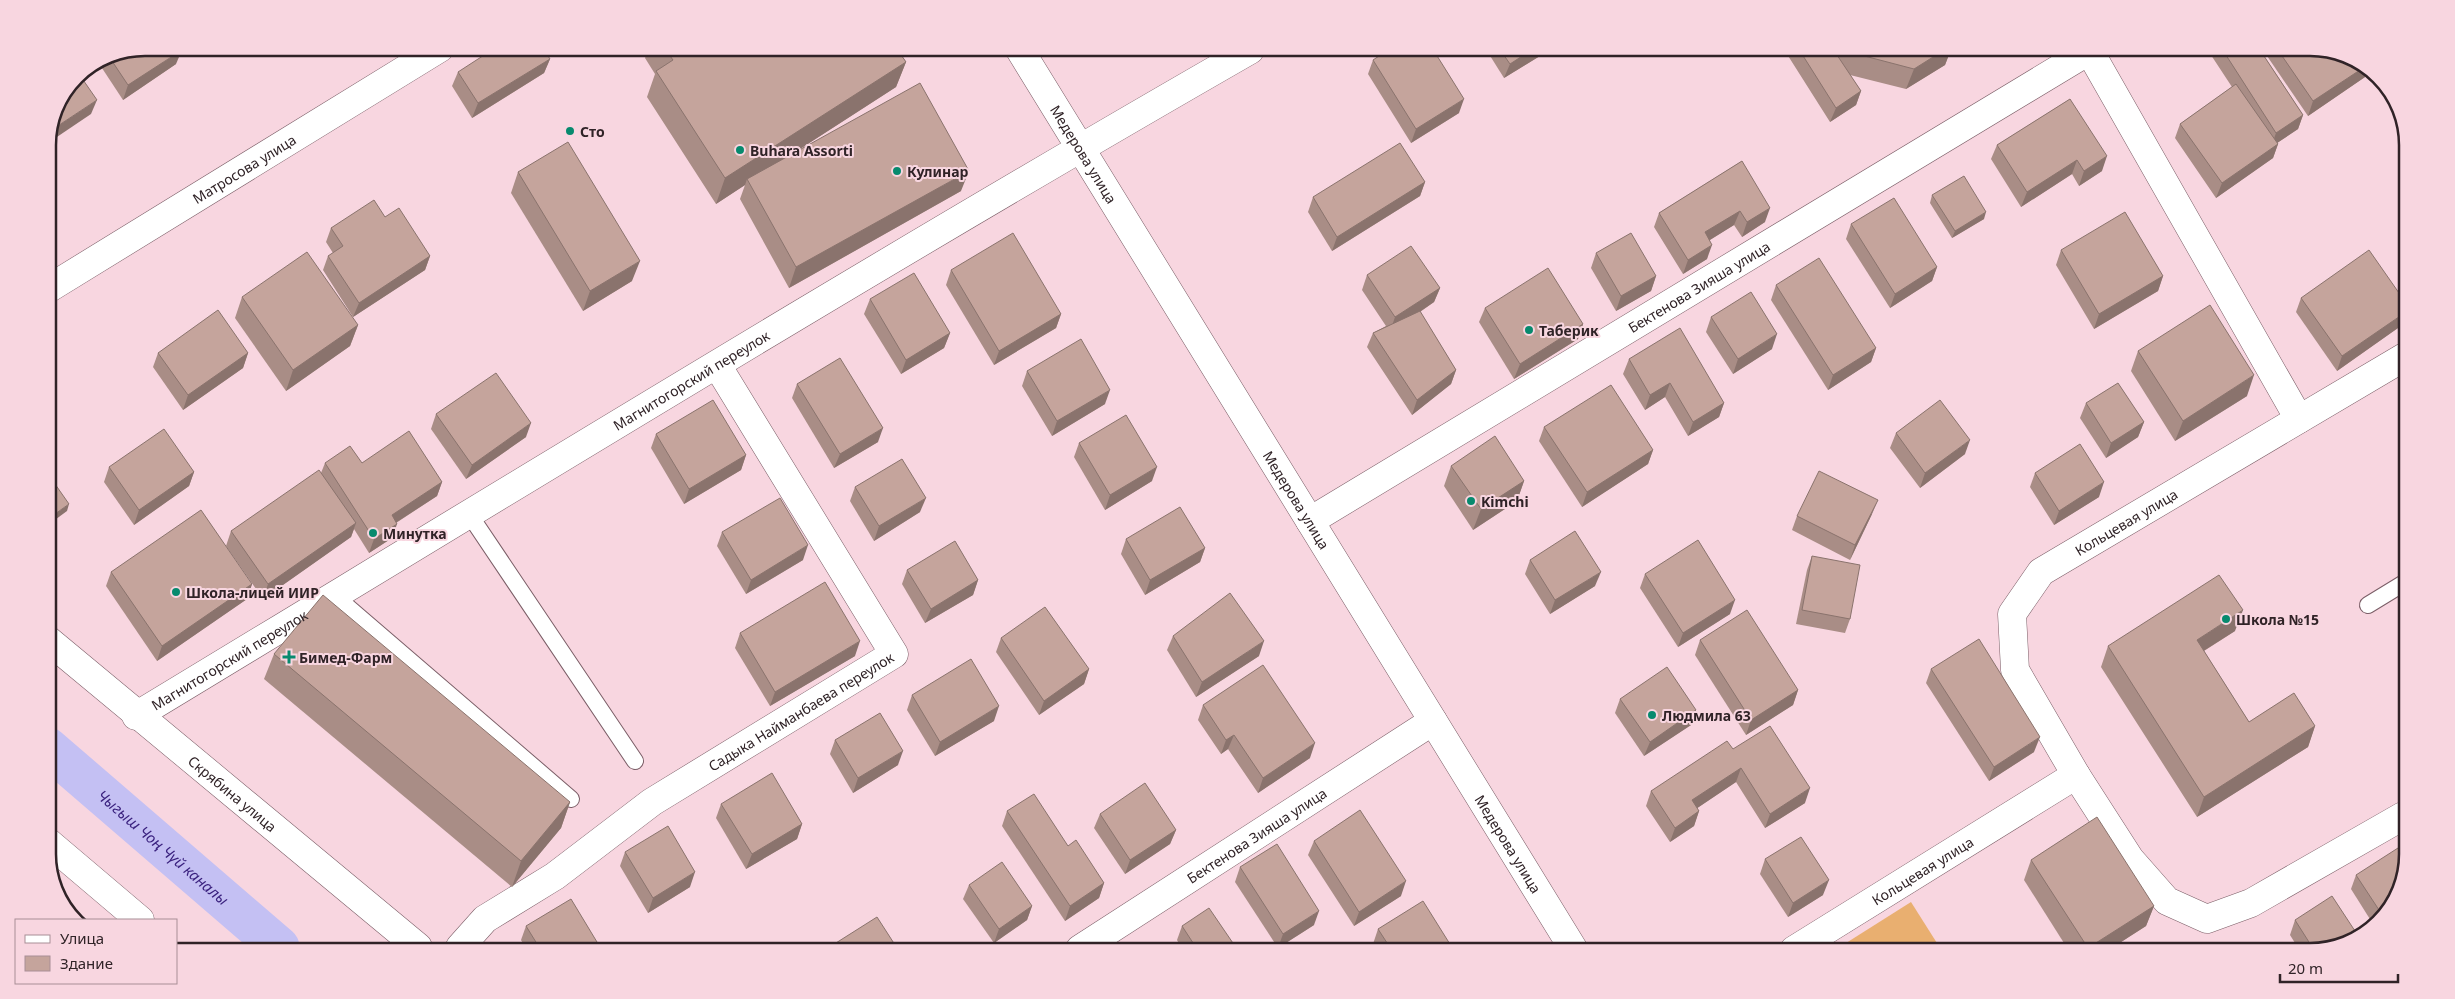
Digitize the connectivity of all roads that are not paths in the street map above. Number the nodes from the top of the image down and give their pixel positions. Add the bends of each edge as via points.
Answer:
1 (427, 56) edge
2 (1024, 56) edge
3 (1240, 56) edge
4 (2081, 56) edge
5 (2090, 56) edge
6 (1080, 148) junction
7 (56, 284) edge
8 (2399, 360) edge
9 (717, 366) junction
10 (2299, 419) junction
11 (469, 514) junction
12 (1310, 521) junction
13 (2399, 586) edge
14 (335, 596) junction
15 (2368, 605) dead end
16 (56, 647) edge
17 (136, 716) junction
18 (1434, 721) junction
19 (635, 761) dead end
20 (2076, 775) junction
21 (571, 799) dead end
22 (2399, 818) edge
23 (56, 849) edge
24 (139, 919) edge
25 (413, 943) edge
26 (464, 943) edge
27 (1088, 943) edge
28 (1570, 943) edge
29 (1805, 943) edge

1 - 7 street, Матросова улица
2 - 6 street, Медерова улица
3 - 6 street, Магнитогорский переулок
4 - 12 street, Бектенова Зияша улица
5 - 10 street
6 - 9 street, Магнитогорский переулок
6 - 12 street, Медерова улица
8 - 10 street, Кольцевая улица
9 - 11 street, Магнитогорский переулок
9 - 26 street, Садыка Найманбаева переулок via 894,654 652,802 555,876 485,919
10 - 20 street, Кольцевая улица via 2041,572 2012,614 2015,670
11 - 14 street, Магнитогорский переулок
11 - 19 lane
12 - 18 street, Медерова улица
13 - 15 lane
14 - 17 street, Магнитогорский переулок
14 - 21 lane
16 - 17 street, Скрябина улица
17 - 25 street, Скрябина улица
18 - 27 street, Бектенова Зияша улица
18 - 28 street, Медерова улица
20 - 22 street, Кольцевая улица via 2130,859 2168,901 2207,919 2252,903
20 - 29 street, Кольцевая улица
23 - 24 street

